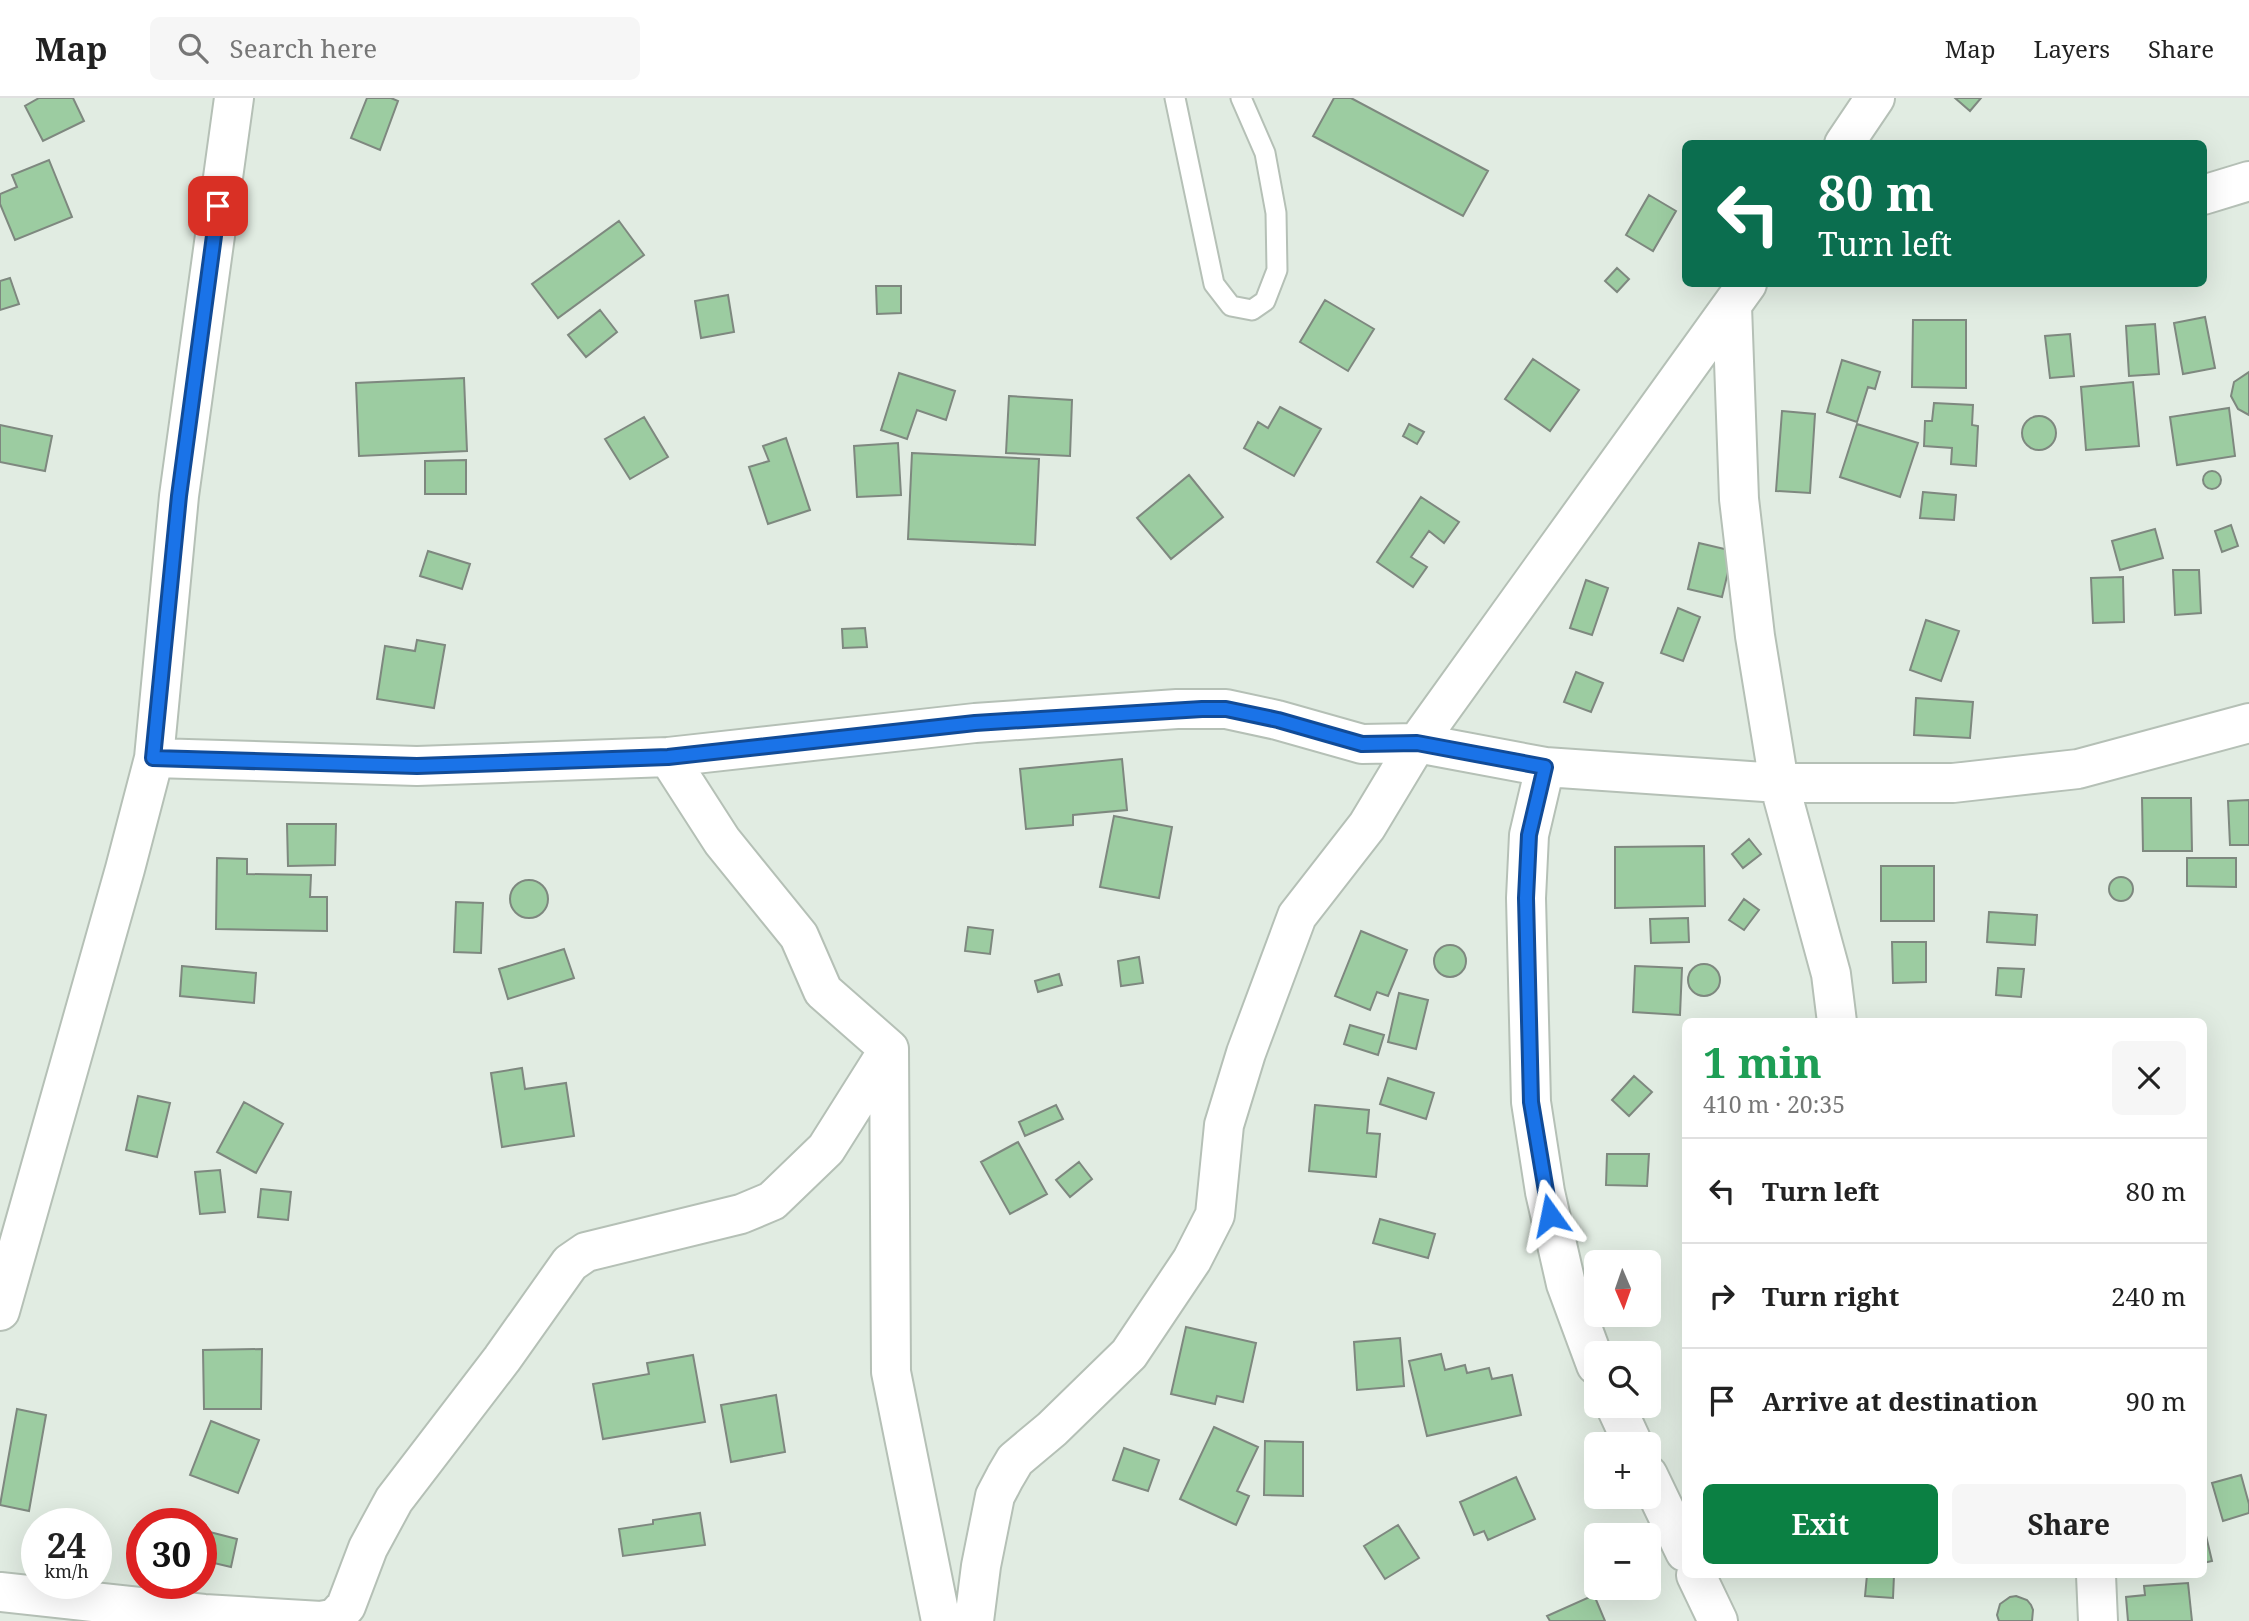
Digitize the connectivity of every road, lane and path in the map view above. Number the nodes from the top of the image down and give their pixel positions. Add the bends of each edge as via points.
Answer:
1 (234, 98) edge
2 (1175, 98) edge
3 (1241, 98) edge
4 (1875, 98) edge
5 (1847, 140) edge
6 (2249, 181) edge
7 (2207, 194) edge
8 (1740, 295) edge
9 (2249, 723) edge
10 (1417, 743) junction
11 (668, 757) junction
12 (153, 758) junction
13 (1545, 767) junction
14 (1779, 783) junction
15 (1837, 1018) edge
16 (889, 1049) junction
17 (0, 1311) edge
18 (1587, 1341) edge
19 (1661, 1502) edge
20 (1682, 1546) edge
21 (1697, 1578) edge
22 (2096, 1578) edge
23 (0, 1592) edge
24 (941, 1621) edge
25 (974, 1621) edge
26 (1718, 1621) edge
27 (2098, 1621) edge

1 - 12 street via 179,496
2 - 3 lane via 1214,284 1231,306 1252,310 1265,301 1277,270 1276,213 1265,153
4 - 5 street
6 - 7 street
8 - 10 street
8 - 14 street via 1739,499
9 - 14 street via 2078,769 1953,783
10 - 11 street via 1362,744 1226,709 1177,709 975,723
10 - 13 street
10 - 25 street via 1367,826 1297,916 1224,1125 1215,1215 1192,1260 1129,1353 1015,1460 995,1496
11 - 12 street via 417,766
11 - 16 street via 722,841 799,936 823,990
12 - 17 street
13 - 14 street
13 - 18 street via 1529,835 1526,898 1531,1102 1566,1284
14 - 15 street via 1832,974
16 - 23 street via 826,1149 772,1201 741,1214 586,1252 570,1263 394,1500 368,1548 346,1606 335,1618 204,1614
16 - 24 street via 891,1372
19 - 20 street
21 - 26 street
22 - 27 street

